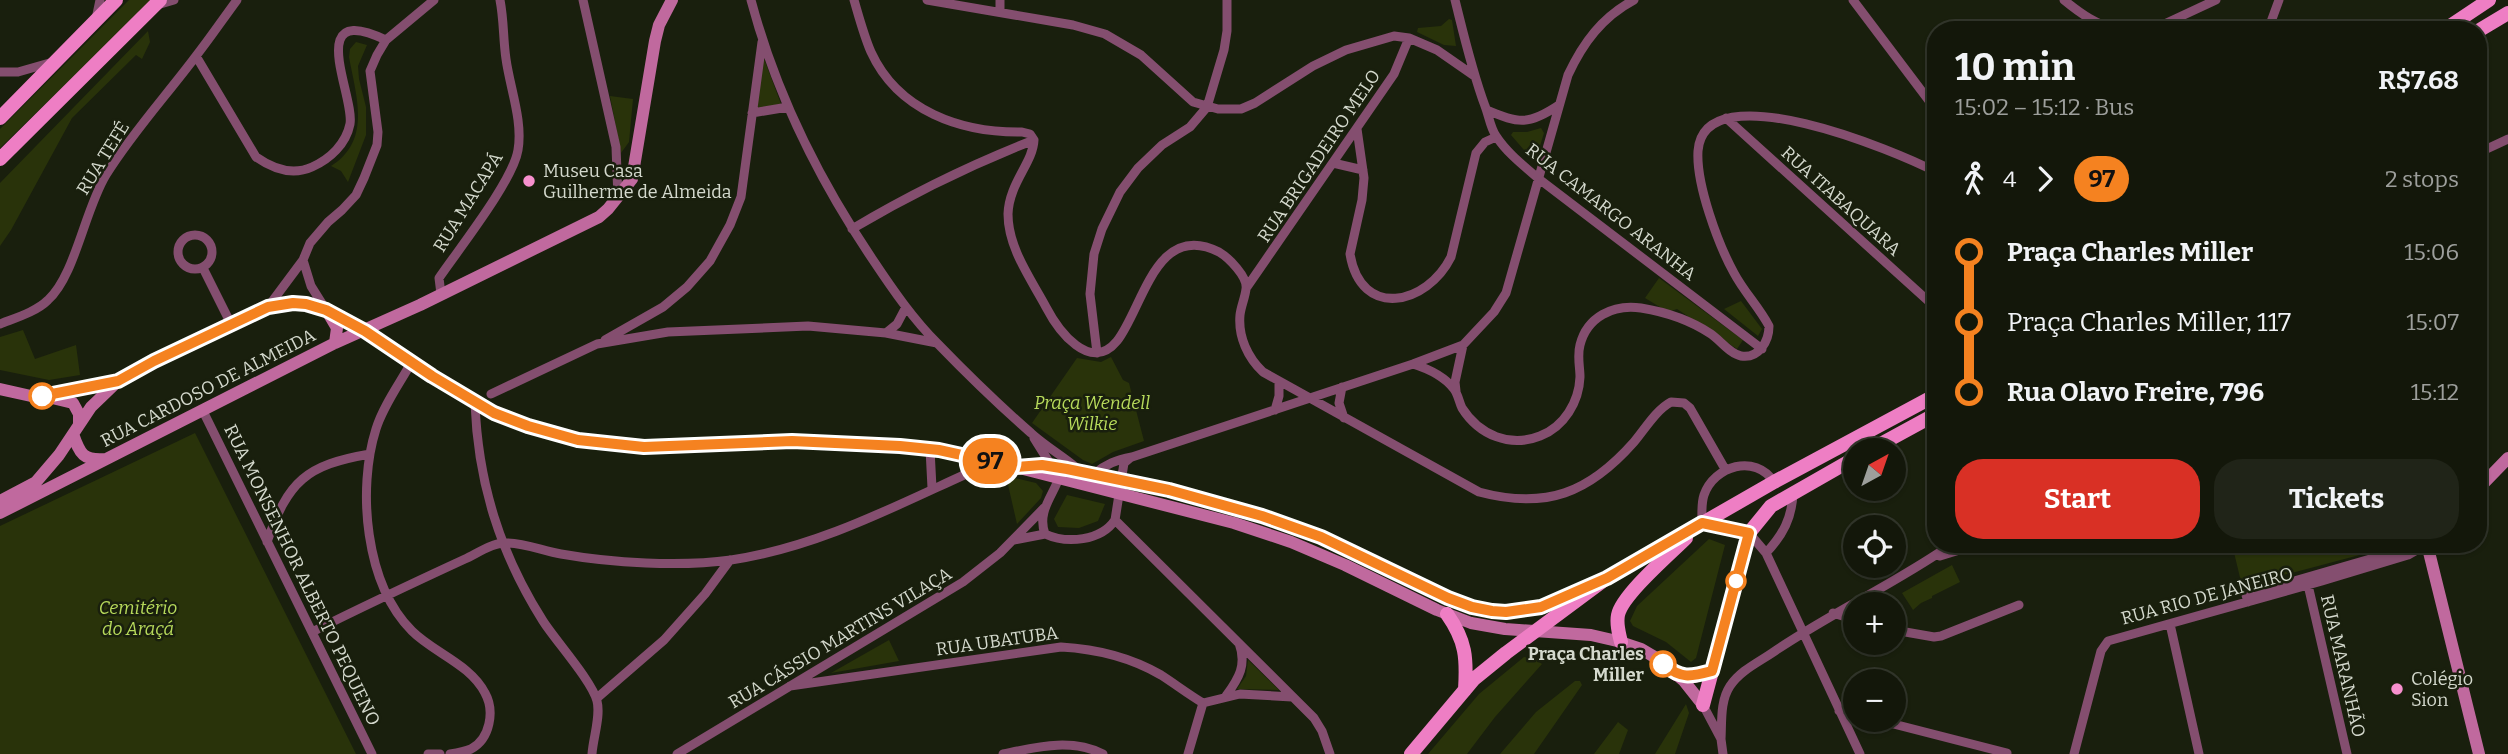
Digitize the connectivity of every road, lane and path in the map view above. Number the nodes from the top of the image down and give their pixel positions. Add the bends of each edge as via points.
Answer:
1 (100, 0) edge
2 (116, 0) edge
3 (174, 0) edge
4 (237, 0) edge
5 (434, 0) edge
6 (500, 0) edge
7 (583, 0) edge
8 (673, 0) edge
9 (751, 0) edge
10 (854, 0) edge
11 (927, 0) edge
12 (1000, 0) edge
13 (1227, 0) edge
14 (1455, 0) edge
15 (1634, 0) edge
16 (1853, 0) edge
17 (2064, 0) edge
18 (2216, 0) edge
19 (2489, 0) edge
20 (2278, 1) edge
21 (158, 3) edge
22 (2200, 3) edge
23 (1000, 12) junction
24 (2508, 13) edge
25 (96, 20) junction
26 (2094, 21) edge
27 (2168, 21) edge
28 (2271, 21) edge
29 (2458, 21) edge
30 (2487, 26) edge
31 (1409, 38) junction
32 (386, 40) junction
33 (762, 41) junction
34 (197, 56) junction
35 (58, 61) junction
36 (0, 72) edge
37 (1473, 75) junction
38 (1927, 98) edge
39 (1559, 105) junction
40 (788, 107) junction
41 (1207, 107) junction
42 (1487, 110) junction
43 (752, 113) junction
44 (0, 118) edge
45 (1726, 118) junction
46 (1357, 129) junction
47 (1496, 137) junction
48 (2508, 139) edge
49 (1034, 140) junction
50 (2487, 149) edge
51 (0, 159) edge
52 (1333, 163) junction
53 (1927, 168) edge
54 (1363, 170) junction
55 (1539, 179) junction
56 (618, 198) junction
57 (852, 229) junction
58 (303, 260) junction
59 (203, 268) dead end
60 (1247, 287) junction
61 (441, 294) junction
62 (1927, 300) edge
63 (268, 307) junction
64 (905, 307) junction
65 (326, 310) junction
66 (386, 320) junction
67 (0, 324) edge
68 (231, 324) junction
69 (365, 331) junction
70 (886, 333) junction
71 (335, 343) junction
72 (937, 343) junction
73 (384, 344) junction
74 (597, 344) junction
75 (1463, 345) junction
76 (1762, 349) junction
77 (1097, 353) junction
78 (411, 363) junction
79 (1413, 364) junction
80 (118, 381) junction
81 (1279, 383) junction
82 (1342, 387) junction
83 (0, 388) edge
84 (1456, 391) junction
85 (491, 394) dead end
86 (41, 396) junction
87 (1308, 399) junction
88 (1927, 400) edge
89 (475, 403) junction
90 (1275, 410) junction
91 (203, 411) junction
92 (1344, 418) junction
93 (1927, 419) edge
94 (76, 429) junction
95 (1032, 435) junction
96 (1892, 438) edge
97 (930, 449) junction
98 (370, 454) junction
99 (1132, 457) junction
100 (2508, 458) edge
101 (108, 459) junction
102 (993, 462) junction
103 (1843, 465) edge
104 (1725, 469) junction
105 (1056, 472) junction
106 (1087, 473) junction
107 (1121, 480) junction
108 (2487, 480) edge
109 (1774, 482) junction
110 (932, 488) junction
111 (1793, 493) junction
112 (1118, 494) junction
113 (0, 501) edge
114 (1044, 508) junction
115 (0, 513) edge
116 (1115, 520) junction
117 (1702, 523) junction
118 (1749, 533) junction
119 (1045, 534) junction
120 (1012, 540) junction
121 (267, 542) junction
122 (503, 543) junction
123 (1766, 553) junction
124 (1940, 553) edge
125 (1949, 553) edge
126 (2393, 553) edge
127 (2411, 553) edge
128 (2427, 553) edge
129 (1933, 558) junction
130 (730, 560) junction
131 (1607, 578) junction
132 (2308, 585) junction
133 (388, 594) junction
134 (2248, 602) junction
135 (2018, 605) dead end
136 (1833, 613) junction
137 (1447, 614) junction
138 (1843, 616) edge
139 (2170, 624) junction
140 (1536, 630) junction
141 (1803, 631) junction
142 (312, 632) junction
143 (1906, 632) edge
144 (1238, 641) junction
145 (1621, 642) junction
146 (1712, 671) junction
147 (1675, 674) junction
148 (790, 686) junction
149 (1465, 690) junction
150 (1226, 696) junction
151 (1292, 697) junction
152 (597, 698) junction
153 (1203, 703) junction
154 (1703, 705) junction
155 (1839, 710) junction
156 (1843, 711) edge
157 (1906, 727) edge
158 (1721, 739) junction
159 (2007, 752) edge
160 (372, 754) edge
161 (428, 754) edge
162 (440, 754) edge
163 (450, 754) edge
164 (592, 754) edge
165 (677, 754) edge
166 (1003, 754) edge
167 (1103, 754) edge
168 (1188, 754) edge
169 (1330, 754) edge
170 (1411, 754) edge
171 (1723, 754) edge
172 (1860, 754) edge
173 (2074, 754) edge
174 (2199, 754) edge
175 (2347, 754) edge
176 (2479, 754) edge

1 - 25 street
2 - 25 main road
3 - 21 street
4 - 34 street, RUA TEFÉ
5 - 32 street
6 - 61 street, RUA MACAPÁ via 518,151 508,175 439,278
7 - 56 street via 616,147
8 - 56 main road, RUA CARDOSO DE ALMEIDA via 654,41 632,179
9 - 33 street
10 - 49 street via 871,52 886,78 909,102 956,124 1022,132
11 - 23 street
12 - 23 street
13 - 41 street via 1224,50
14 - 37 street, RUA CAMARGO ARANHA
15 - 39 street via 1609,15 1586,43 1568,75
16 - 38 street
17 - 26 street
18 - 22 street
19 - 29 main road
20 - 28 street
21 - 51 main road
22 - 27 street
23 - 41 street via 1105,34 1141,55 1185,97
24 - 30 main road
25 - 35 main road
31 - 37 street via 1437,50
31 - 41 street via 1394,36 1346,50 1241,109
31 - 46 street, RUA BRIGADEIRO MELO via 1394,74
32 - 34 street via 358,30 350,31 339,43 350,125 336,151 311,168 296,171 282,170 256,157
32 - 58 street via 370,71 378,132 372,157 356,195 318,233
33 - 40 street
33 - 43 street
34 - 67 street, RUA TEFÉ via 105,178 66,273 48,300
35 - 36 street via 19,72
35 - 44 main road
37 - 42 street, RUA CAMARGO ARANHA
39 - 42 street via 1532,121 1519,122
39 - 55 street
40 - 43 street
40 - 57 street
41 - 77 street via 1190,127 1138,168 1110,210 1091,274
42 - 47 street, RUA CAMARGO ARANHA
43 - 74 street via 741,197 710,261 663,307
45 - 53 street via 1756,116 1841,133
45 - 62 street, RUA ITABAQUARA
45 - 76 street via 1703,134 1698,161 1724,252 1769,326
46 - 52 street, RUA BRIGADEIRO MELO
46 - 54 street
47 - 54 street via 1476,153 1445,268 1424,290 1405,298 1375,295 1353,270 1350,254 1362,200
47 - 55 street, RUA CAMARGO ARANHA
48 - 50 street
49 - 57 street via 984,159
49 - 77 street via 1014,184 1008,214 1010,233 1056,327 1081,350
52 - 54 street
52 - 60 street, RUA BRIGADEIRO MELO
55 - 75 street via 1506,293
55 - 76 street, RUA CAMARGO ARANHA
56 - 61 main road, RUA CARDOSO DE ALMEIDA via 599,217
57 - 64 street
58 - 63 street
58 - 65 street via 310,286
59 - 68 street
60 - 77 street via 1220,253 1202,247 1181,248 1168,254 1155,269 1117,341
60 - 81 street via 1240,320 1246,350 1255,365
61 - 66 main road, RUA CARDOSO DE ALMEIDA
63 - 65 main road via 293,303
63 - 68 main road
64 - 70 street via 897,324
64 - 72 street
65 - 69 main road
65 - 71 main road via 337,328
66 - 69 main road, RUA CARDOSO DE ALMEIDA
66 - 73 main road
68 - 80 main road
69 - 71 main road, RUA CARDOSO DE ALMEIDA
69 - 73 main road
70 - 72 street
70 - 74 street via 808,327 668,332
71 - 91 main road, RUA CARDOSO DE ALMEIDA
72 - 95 street
73 - 78 main road
74 - 85 street
75 - 79 street
75 - 84 street
76 - 84 street via 1737,355 1682,318 1623,307 1606,312 1589,326 1580,345 1580,386 1573,405 1555,428 1542,435 1515,441 1484,432 1466,414
78 - 89 main road
78 - 98 street via 376,427
79 - 82 street
79 - 84 street via 1434,372
80 - 86 main road
80 - 94 main road, RUA CARDOSO DE ALMEIDA
81 - 87 street
81 - 90 street
82 - 87 street
82 - 92 street via 1339,403
83 - 86 main road
86 - 94 main road via 73,403 79,414
87 - 90 street
87 - 92 street
88 - 109 main road
89 - 97 main road via 528,426 578,440 632,446 792,441
89 - 122 street via 483,475
90 - 99 street
91 - 101 main road, RUA CARDOSO DE ALMEIDA
91 - 121 street, RUA MONSENHOR ALBERTO PEQUENO
92 - 104 street via 1469,487 1506,499 1528,500 1567,492 1608,469 1667,404 1679,402 1689,408
93 - 96 main road
94 - 101 main road via 78,450 95,460
94 - 113 main road, RUA CARDOSO DE ALMEIDA via 36,482
95 - 105 street
95 - 106 street
97 - 102 main road
97 - 110 street
98 - 121 street via 339,459 296,483
98 - 133 street via 368,520
99 - 106 street
99 - 107 street via 1124,463
100 - 108 main road
101 - 115 main road, RUA CARDOSO DE ALMEIDA
102 - 105 main road
102 - 110 street
103 - 111 main road
104 - 109 street via 1756,467
104 - 117 street via 1704,496
105 - 106 main road
105 - 112 main road
105 - 114 street
106 - 107 main road
107 - 112 street
107 - 131 main road via 1298,528 1448,598 1482,609 1506,612 1541,607
109 - 117 main road
110 - 130 street via 810,541
111 - 118 main road via 1771,506
111 - 123 street via 1786,527
112 - 116 street
112 - 137 main road via 1292,542
114 - 119 street
114 - 120 street, RUA CÁSSIO MARTINS VILAÇA
116 - 119 street via 1103,533 1089,537 1059,539
116 - 144 street
117 - 118 main road
117 - 131 main road
117 - 145 main road via 1621,606 1617,626
118 - 123 street
118 - 146 main road
119 - 120 street
120 - 148 street, RUA CÁSSIO MARTINS VILAÇA via 983,569
121 - 142 street, RUA MONSENHOR ALBERTO PEQUENO
122 - 130 street via 626,562
122 - 133 street
122 - 152 street via 543,621
123 - 141 street
124 - 129 street
125 - 129 street
126 - 134 street via 2246,595
127 - 132 street, RUA RIO DE JANEIRO
128 - 176 main road
129 - 136 street
130 - 152 street via 664,640
131 - 140 main road
132 - 134 street, RUA RIO DE JANEIRO
132 - 175 street, RUA MARANHÃO
133 - 142 street
133 - 163 street via 410,628 463,669 485,693 488,730 473,748
134 - 139 street, RUA RIO DE JANEIRO
135 - 143 street via 1941,636
136 - 138 street
136 - 141 street
137 - 140 main road via 1471,623
137 - 149 main road via 1466,652
139 - 173 street, RUA RIO DE JANEIRO via 2114,638 2104,645
139 - 174 street
140 - 145 main road
140 - 149 main road
141 - 155 street
141 - 158 street via 1730,686 1723,706
142 - 160 street, RUA MONSENHOR ALBERTO PEQUENO
144 - 150 street via 1241,672
144 - 151 street
145 - 147 main road via 1658,659
146 - 147 main road via 1694,676
146 - 154 main road
147 - 154 main road
148 - 153 street, RUA UBATUBA via 1061,647 1097,650 1136,663
148 - 165 street, RUA CÁSSIO MARTINS VILAÇA
149 - 170 main road
150 - 151 street
150 - 153 street
151 - 169 street via 1314,718
152 - 164 street
153 - 168 street
154 - 158 street
155 - 156 street
155 - 172 street
157 - 159 street
158 - 171 street
161 - 162 street
166 - 167 street via 1060,744

